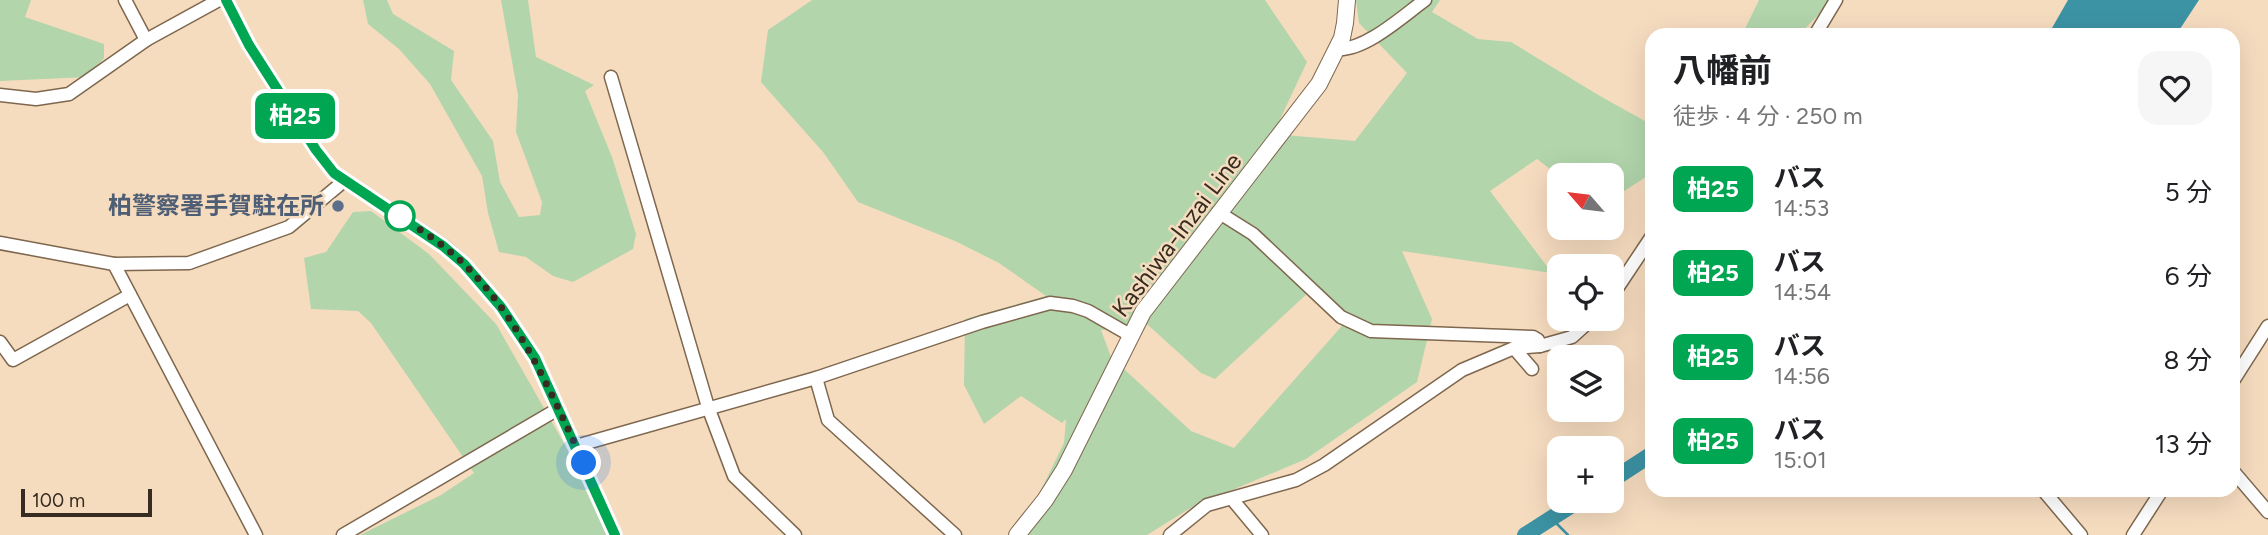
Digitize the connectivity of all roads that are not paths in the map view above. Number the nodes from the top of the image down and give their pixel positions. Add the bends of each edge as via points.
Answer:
1 (125, 0) edge
2 (219, 0) edge
3 (226, 0) edge
4 (1347, 0) edge
5 (1425, 0) edge
6 (1836, 0) edge
7 (1819, 28) edge
8 (146, 40) junction
9 (1337, 49) junction
10 (611, 77) dead end
11 (0, 95) edge
12 (344, 181) junction
13 (1219, 212) junction
14 (0, 243) edge
15 (1645, 246) edge
16 (114, 264) junction
17 (1624, 278) edge
18 (130, 295) junction
19 (2268, 326) edge
20 (1579, 331) edge
21 (1130, 335) junction
22 (0, 342) edge
23 (1540, 346) junction
24 (1514, 348) junction
25 (1532, 369) dead end
26 (2240, 370) edge
27 (816, 378) junction
28 (708, 407) junction
29 (558, 409) junction
30 (576, 446) junction
31 (2240, 479) edge
32 (2049, 497) edge
33 (2157, 497) edge
34 (1232, 499) junction
35 (2268, 512) edge
36 (256, 535) edge
37 (342, 535) edge
38 (615, 535) edge
39 (795, 535) edge
40 (955, 535) edge
41 (1017, 535) edge
42 (1170, 535) edge
43 (1262, 535) edge
44 (2081, 535) edge
45 (2133, 535) edge

1 - 8 street
2 - 8 street
3 - 12 street via 316,150
4 - 9 main road, Kashiwa-Inzai Line
5 - 9 street via 1353,48
6 - 7 street
8 - 11 street via 69,94 36,99
9 - 13 main road, Kashiwa-Inzai Line via 1301,109
10 - 28 street
12 - 16 street via 289,227 189,263
12 - 29 street via 429,235 464,264 521,336
13 - 21 main road, Kashiwa-Inzai Line
13 - 23 street via 1253,234 1351,323 1371,331 1534,337
14 - 16 street
15 - 17 street
16 - 18 street
18 - 22 street via 13,360
18 - 36 street
19 - 26 street
20 - 23 street
21 - 27 street via 1088,311 1050,303 982,321
21 - 41 main road, Kashiwa-Inzai Line via 1065,470
23 - 24 street
24 - 25 street
24 - 34 street via 1462,370 1325,465 1296,480
27 - 28 street
27 - 40 street via 828,420
28 - 30 street
28 - 39 street via 734,477
29 - 30 street
29 - 37 street
30 - 38 street
31 - 35 street
32 - 44 street
33 - 45 street
34 - 42 street via 1208,505
34 - 43 street

